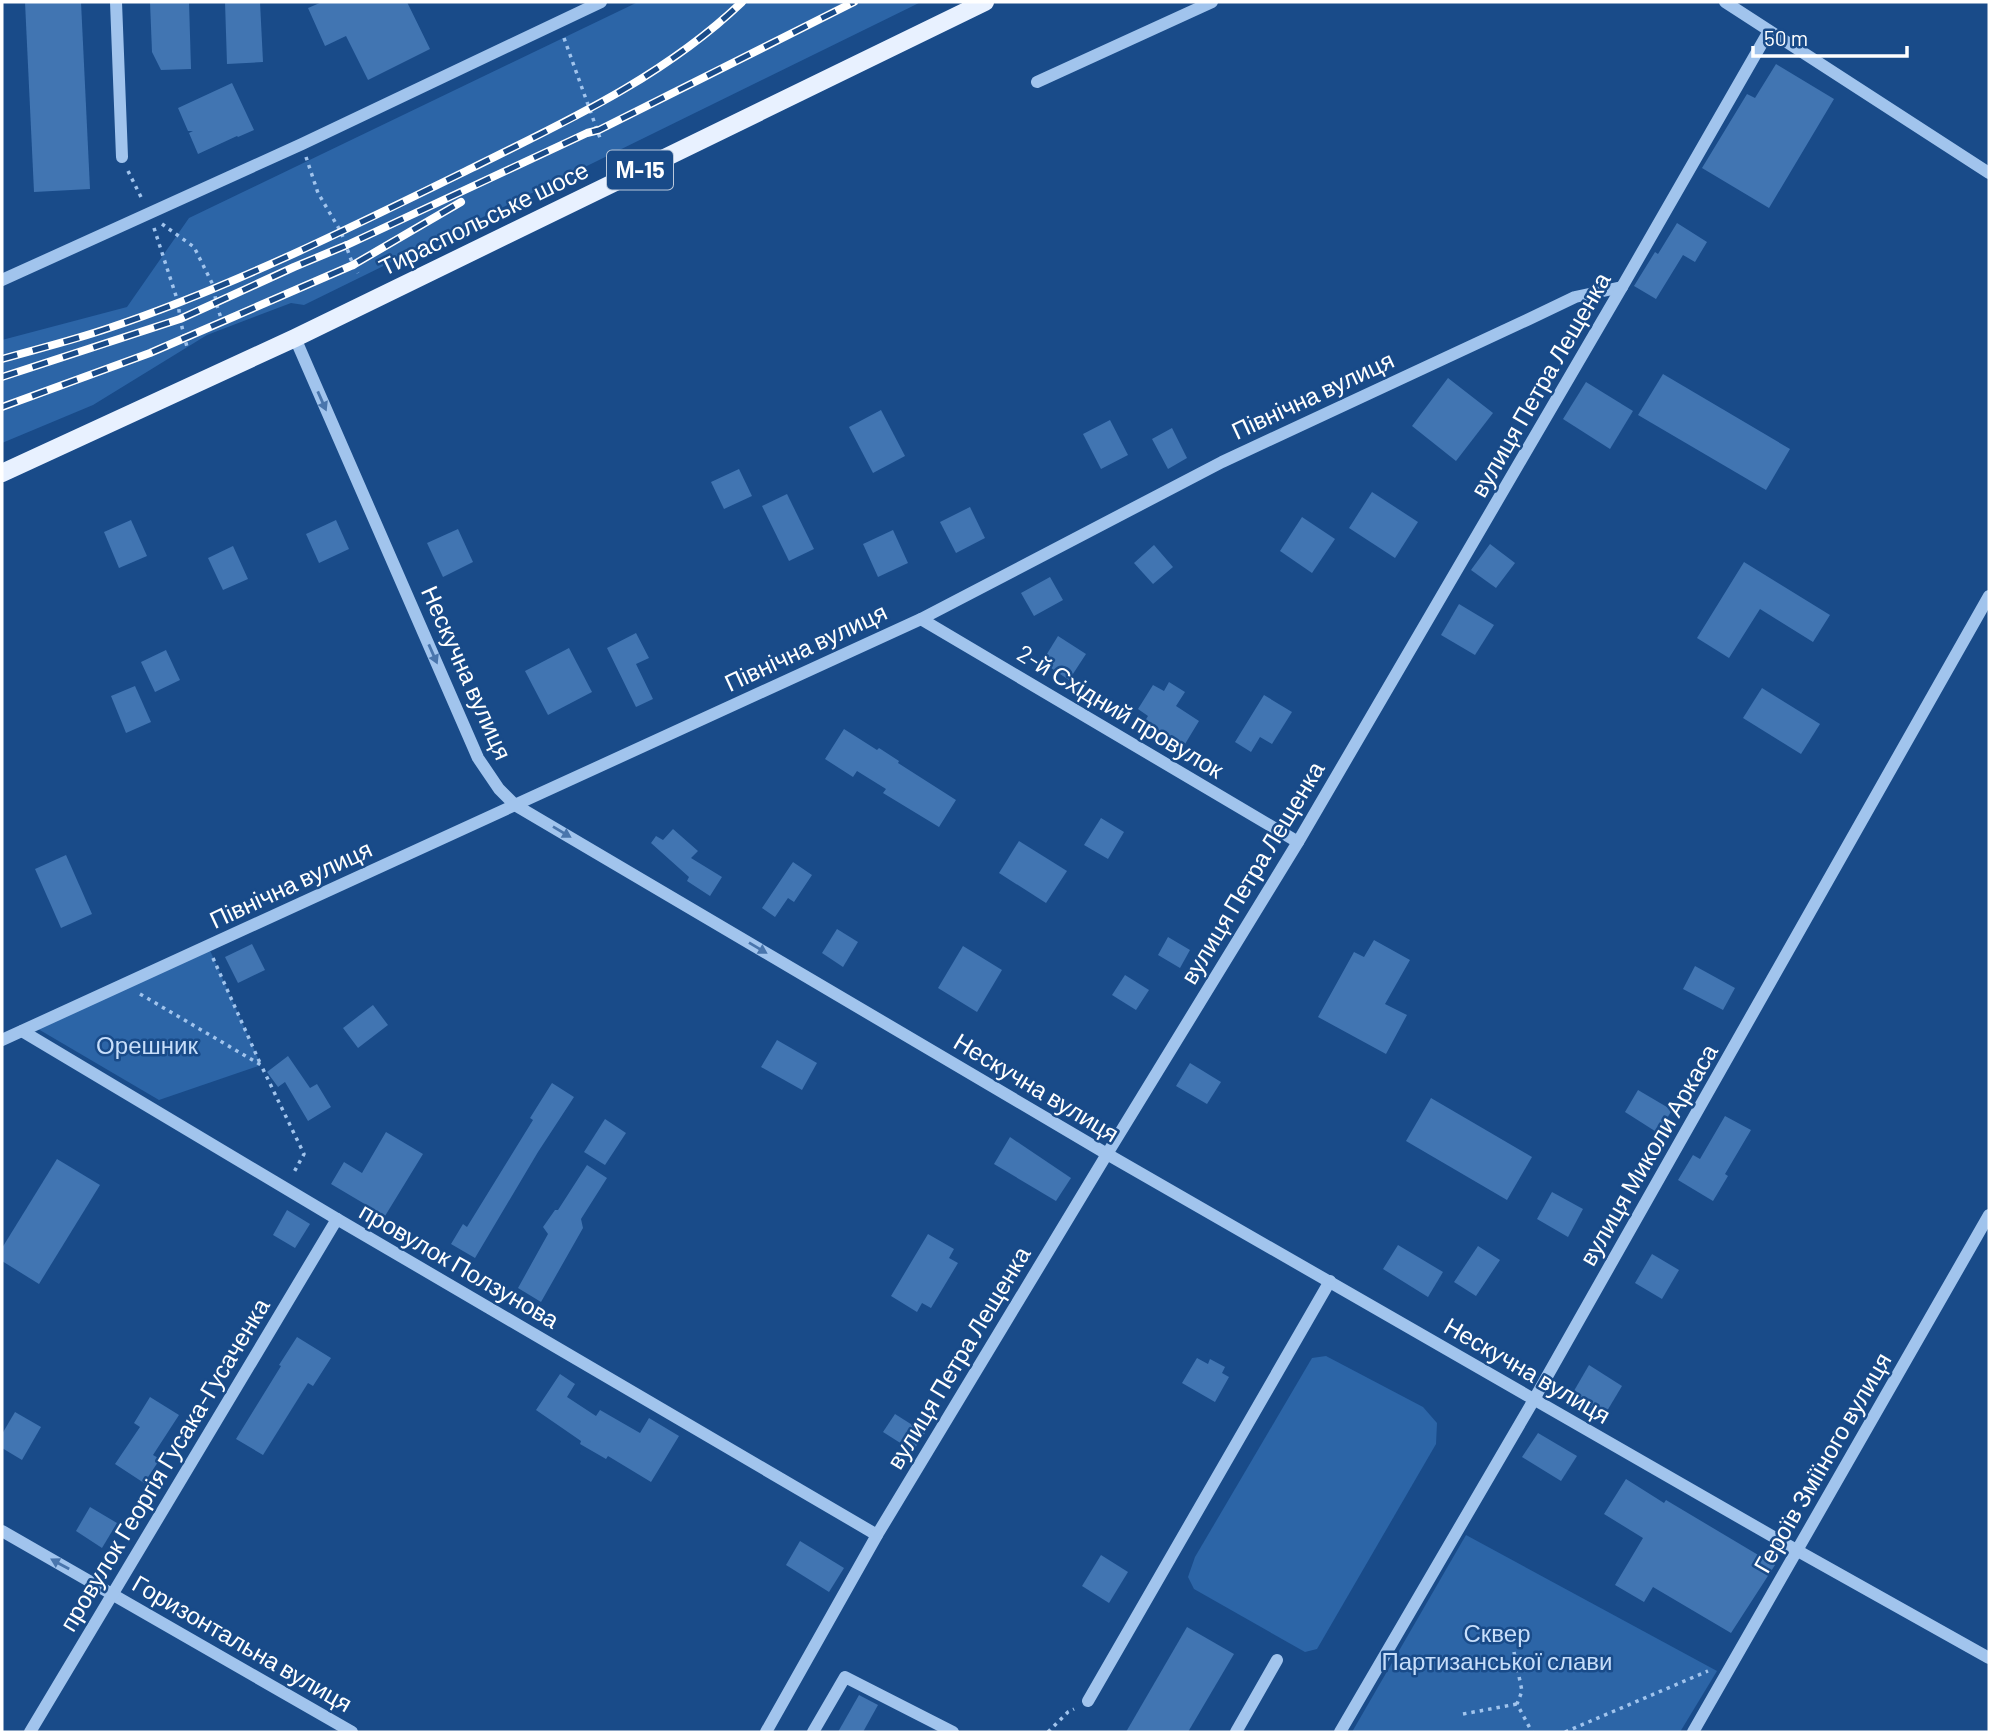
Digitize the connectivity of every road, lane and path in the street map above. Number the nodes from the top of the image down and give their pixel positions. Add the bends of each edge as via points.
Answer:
1 (116, 2) edge
2 (601, 2) edge
3 (985, 2) edge
4 (1212, 2) edge
5 (1725, 2) edge
6 (558, 22) junction
7 (1769, 31) junction
8 (1037, 82) dead end
9 (600, 138) dead end
10 (302, 144) junction
11 (122, 157) joint
12 (1989, 173) edge
13 (149, 215) junction
14 (358, 273) dead end
15 (2, 280) edge
16 (1622, 287) junction
17 (222, 321) dead end
18 (295, 338) junction
19 (187, 347) dead end
20 (2, 473) edge
21 (1989, 596) edge
22 (921, 619) junction
23 (515, 805) junction
24 (1298, 842) junction
25 (208, 946) junction
26 (123, 984) junction
27 (22, 1031) junction
28 (2, 1040) edge
29 (261, 1065) junction
30 (1107, 1154) junction
31 (285, 1188) junction
32 (1989, 1214) edge
33 (337, 1219) junction
34 (1330, 1281) junction
35 (1534, 1399) junction
36 (2, 1531) edge
37 (877, 1535) junction
38 (1798, 1551) junction
39 (113, 1594) junction
40 (1514, 1652) dead end
41 (1989, 1658) edge
42 (1735, 1659) junction
43 (1277, 1660) dead end
44 (1088, 1701) joint
45 (1517, 1704) junction
46 (1463, 1714) dead end
47 (30, 1732) edge
48 (352, 1732) edge
49 (766, 1732) edge
50 (813, 1732) edge
51 (953, 1732) edge
52 (1048, 1732) edge
53 (1236, 1732) edge
54 (1340, 1732) edge
55 (1532, 1732) edge
56 (1565, 1732) edge
57 (1693, 1732) edge

1 - 11 street
2 - 6 street
3 - 18 main road, Тираспольське шосе / М-15
4 - 8 street
5 - 7 street
6 - 9 path
6 - 10 street
7 - 12 street
7 - 16 street, вулиця Петра Лещенка
10 - 13 street
10 - 14 path via 318,193
11 - 13 path
13 - 15 street
13 - 17 path via 194,247 214,287
13 - 19 path via 178,302
16 - 22 street, Північна вулиця via 1575,297 1222,462
16 - 24 street, вулиця Петра Лещенка
18 - 20 main road, Тираспольське шосе / М-15
18 -> 23 street, Нескучна вулиця via 478,758
21 - 35 street, вулиця Миколи Аркаса
22 - 23 street, Північна вулиця
22 - 24 street, 2-й Східний провулок
23 - 25 street, Північна вулиця
23 -> 30 street, Нескучна вулиця
24 - 30 street, вулиця Петра Лещенка
25 - 26 street, Північна вулиця
25 - 29 path
26 - 27 street, Північна вулиця
26 - 29 path
27 - 28 street, Північна вулиця
27 - 31 street, провулок Ползунова
29 - 31 path via 304,1154
30 - 34 street, Нескучна вулиця
30 - 37 street, вулиця Петра Лещенка
31 - 33 street, провулок Ползунова
32 - 38 street, Героїв Зміїного вулиця
33 - 37 street, провулок Ползунова
33 - 39 street, провулок Георгія Гусака-Гусаченка
34 - 35 street, Нескучна вулиця
34 - 44 street
35 - 38 street, Нескучна вулиця
35 - 54 street, вулиця Миколи Аркаса
39 -> 36 street, Горизонтальна вулиця
37 - 49 street, вулиця Петра Лещенка
38 - 41 street, Нескучна вулиця
38 - 42 street, Героїв Зміїного вулиця
39 - 47 street, провулок Георгія Гусака-Гусаченка
39 - 48 street, Горизонтальна вулиця
40 - 45 path via 1522,1691
42 - 56 path
42 - 57 street, Героїв Зміїного вулиця
43 - 53 street
44 - 52 path via 1068,1712
45 - 46 path
45 - 55 path
50 - 51 street via 845,1676

